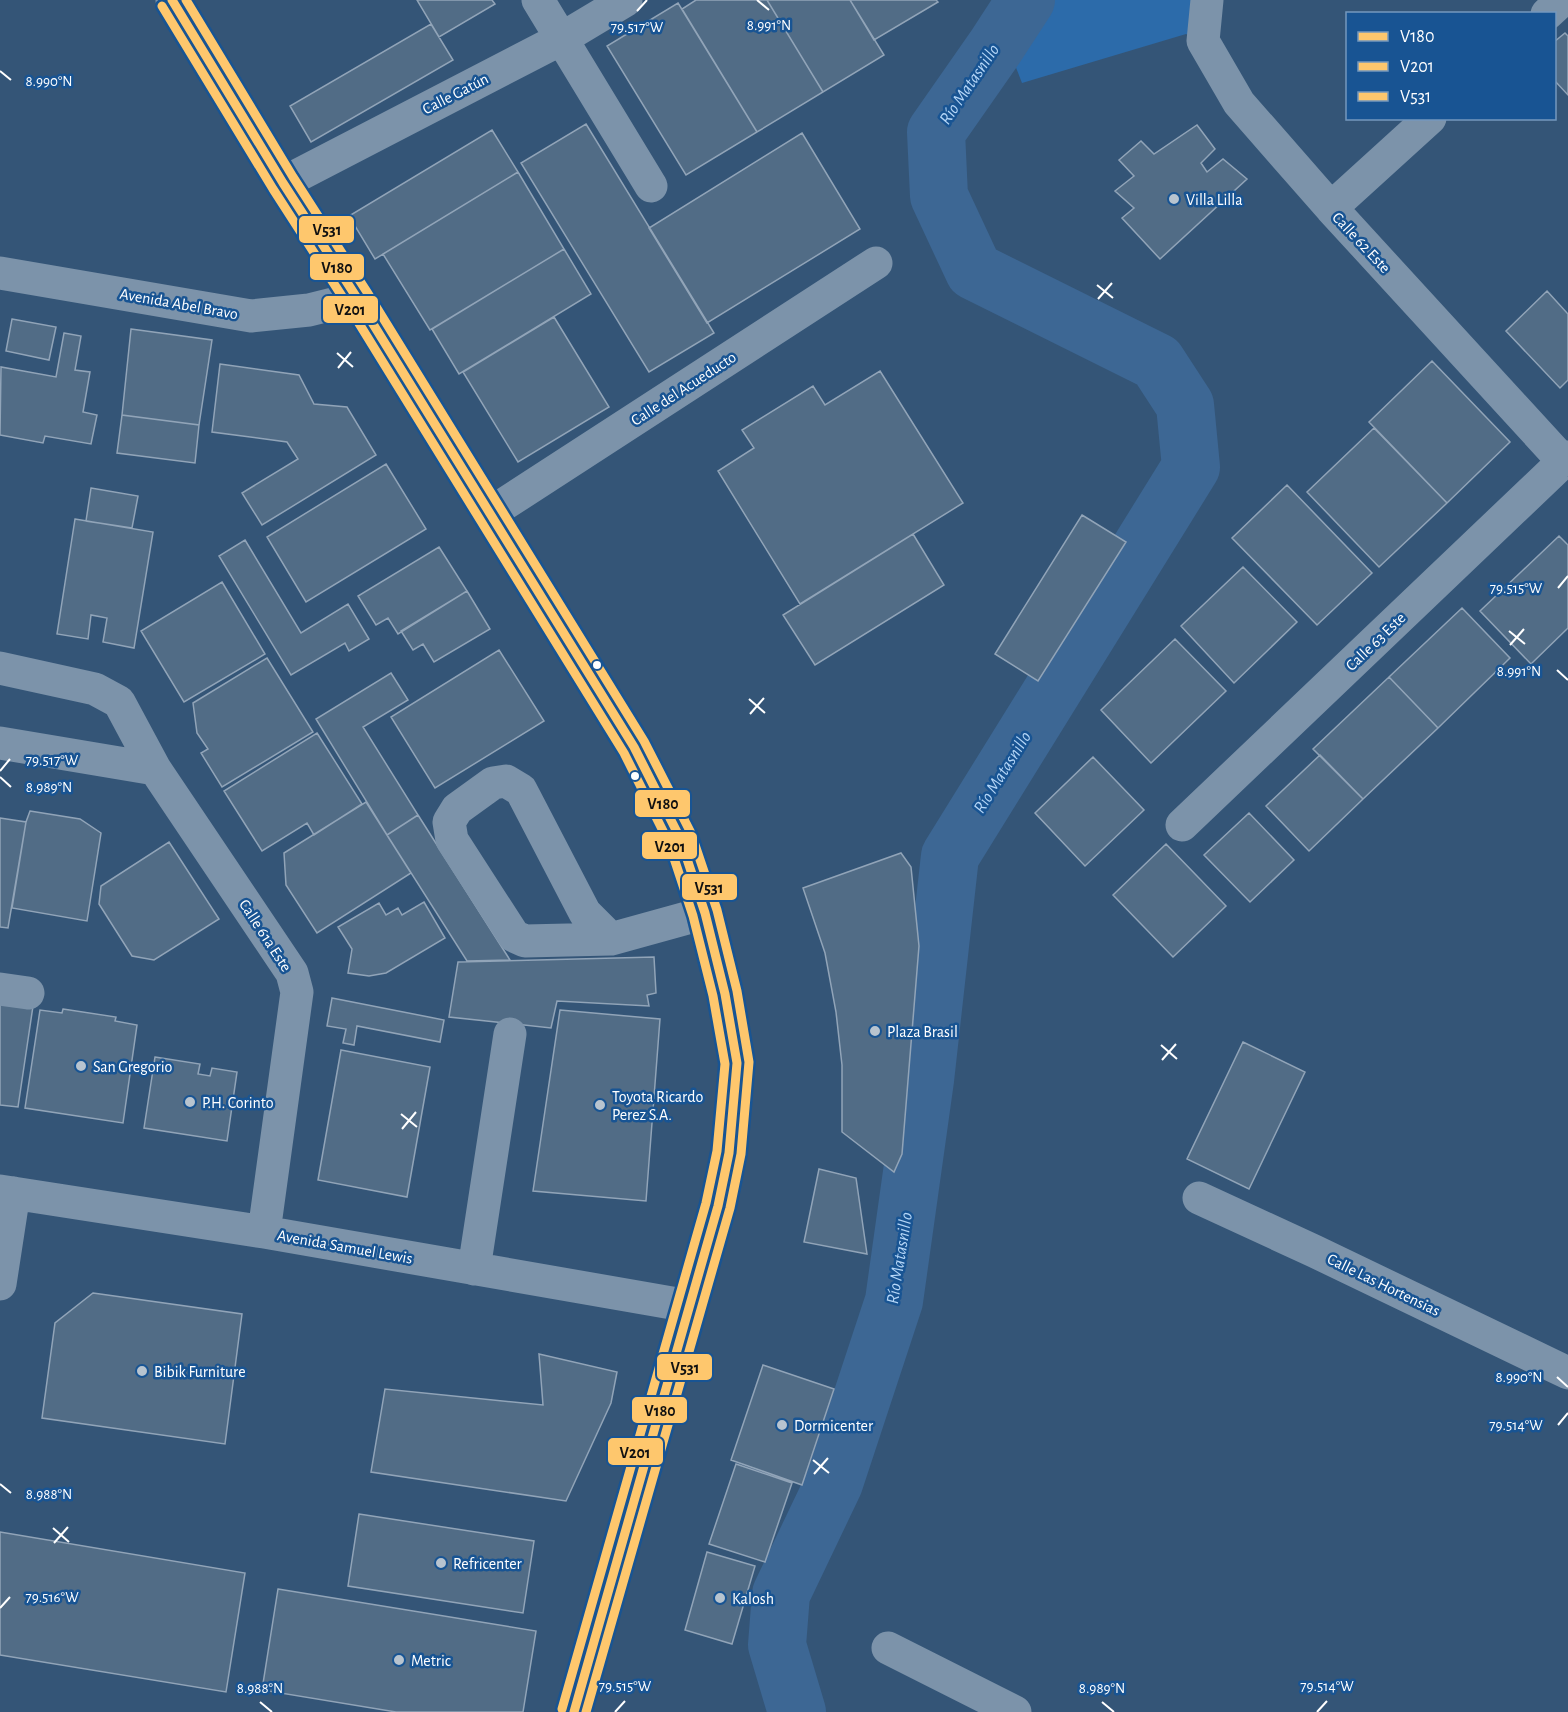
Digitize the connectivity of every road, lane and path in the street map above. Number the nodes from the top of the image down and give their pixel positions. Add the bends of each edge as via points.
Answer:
1 (172, 0) edge
2 (538, 0) edge
3 (626, 0) edge
4 (1207, 0) edge
5 (1562, 0) edge
6 (1549, 12) edge
7 (561, 39) junction
8 (1428, 120) edge
9 (283, 183) junction
10 (651, 186) dead end
11 (1330, 208) junction
12 (876, 263) dead end
13 (0, 273) edge
14 (357, 298) junction
15 (1566, 459) edge
16 (489, 514) junction
17 (0, 668) edge
18 (0, 742) edge
19 (155, 769) junction
20 (1182, 825) dead end
21 (705, 913) junction
22 (611, 939) junction
23 (510, 1034) dead end
24 (7, 1192) edge
25 (1199, 1198) dead end
26 (264, 1232) junction
27 (474, 1269) junction
28 (0, 1284) edge
29 (689, 1306) junction
30 (1568, 1372) edge
31 (888, 1648) dead end
32 (574, 1712) edge
33 (1015, 1712) edge

1 - 9 main road
2 - 7 street
3 - 7 street, Calle Gatún
4 - 11 street, Calle 62 Este via 1203,41 1239,103
5 - 6 street
7 - 9 street, Calle Gatún
7 - 10 street
8 - 11 street
9 - 14 main road
11 - 15 street, Calle 62 Este
12 - 16 street, Calle del Acueducto
13 - 14 street, Avenida Abel Bravo via 251,316 309,310
14 - 16 main road
15 - 20 street, Calle 63 Este
16 - 21 main road via 634,747 680,838
17 - 19 street, Calle 61a Este via 95,689 119,702
18 - 19 street
19 - 26 street, Calle 61a Este via 292,973 297,992
21 - 22 street
21 - 29 main road via 737,1062 729,1153
22 - 22 street via 585,914 521,790 506,781 494,783 457,809 448,822 452,840 514,936 525,941
23 - 27 street
24 - 26 street, Avenida Samuel Lewis
24 - 28 street
25 - 30 street, Calle Las Hortensias
26 - 27 street, Avenida Samuel Lewis
27 - 29 street, Avenida Samuel Lewis
29 - 32 main road
31 - 33 street

